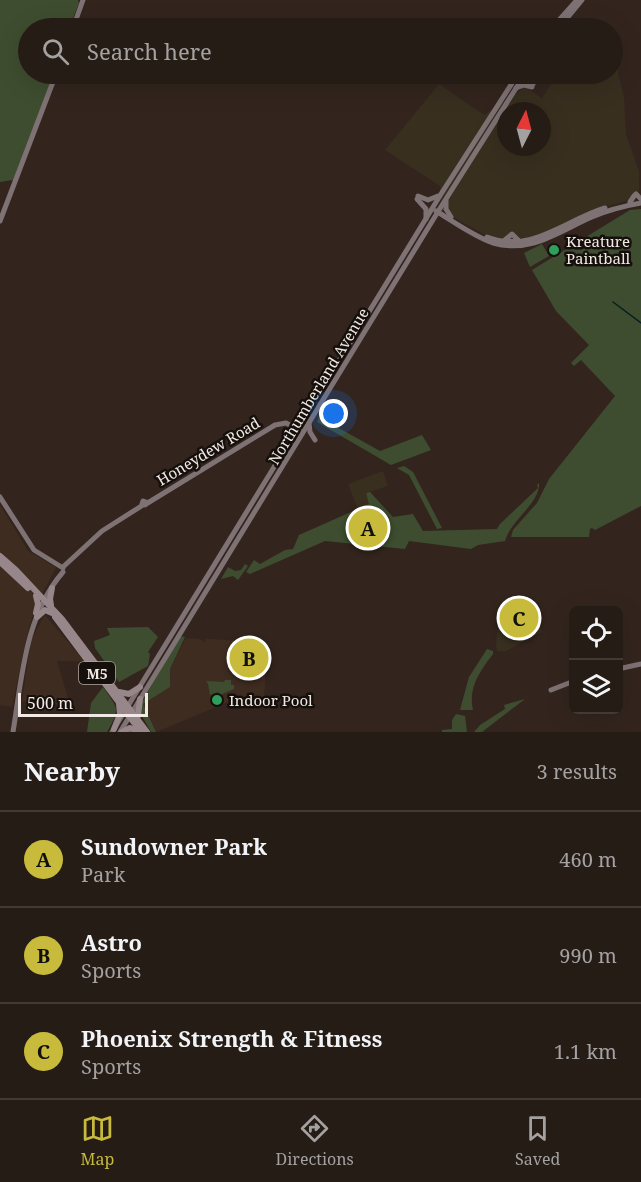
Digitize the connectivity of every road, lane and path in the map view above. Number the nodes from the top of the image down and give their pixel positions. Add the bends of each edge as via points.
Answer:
1 (577, 0) edge
2 (582, 0) edge
3 (84, 1) edge
4 (77, 18) edge
5 (561, 18) edge
6 (567, 18) edge
7 (52, 84) edge
8 (511, 84) edge
9 (513, 84) edge
10 (516, 84) edge
11 (531, 84) edge
12 (511, 88) junction
13 (444, 196) junction
14 (639, 198) edge
15 (436, 209) junction
16 (450, 218) junction
17 (425, 220) junction
18 (0, 222) edge
19 (430, 226) junction
20 (307, 418) junction
21 (287, 425) junction
22 (300, 431) junction
23 (293, 444) junction
24 (0, 497) edge
25 (0, 556) edge
26 (0, 562) edge
27 (63, 568) junction
28 (34, 588) junction
29 (51, 588) junction
30 (36, 596) junction
31 (44, 601) junction
32 (52, 610) junction
33 (37, 615) junction
34 (641, 664) edge
35 (623, 668) edge
36 (140, 687) junction
37 (114, 688) junction
38 (116, 698) junction
39 (140, 699) junction
40 (129, 711) junction
41 (140, 721) junction
42 (117, 731) edge
43 (12, 732) edge
44 (141, 732) edge
45 (147, 732) edge

1 - 5 main road
2 - 6 main road
3 - 4 main road
7 - 18 main road
8 - 12 main road
9 - 12 main road, Northumberland Avenue
10 - 12 main road, Northumberland Avenue
11 - 12 main road
12 - 13 main road, Northumberland Avenue
13 - 15 main road, Northumberland Avenue
13 - 16 main road
13 - 17 main road via 418,198 426,209
14 - 16 main road via 526,245 492,242
14 - 16 main road via 521,242 512,234 503,241 480,234
15 - 16 main road
15 - 17 main road, Northumberland Avenue
15 - 19 main road, Northumberland Avenue
16 - 19 main road via 439,219
17 - 20 main road, Northumberland Avenue
19 - 20 main road, Northumberland Avenue
20 - 21 main road, Honeydew Road
20 - 22 main road, Northumberland Avenue
20 - 23 main road via 315,440
21 - 22 main road
21 - 23 main road
21 - 27 main road, Honeydew Road via 278,424 144,503 95,536
22 - 23 main road, Northumberland Avenue
23 - 36 main road, Northumberland Avenue
23 - 39 main road, Northumberland Avenue
24 - 27 main road via 34,550
25 - 28 main road, M5
26 - 30 main road, M5
27 - 29 main road, Honeydew Road
28 - 29 main road
28 - 31 main road, M5
29 - 31 main road, Honeydew Road
29 - 32 main road
30 - 31 main road, M5
30 - 33 main road
31 - 32 main road, M5
31 - 33 main road, Honeydew Road
32 - 33 main road
32 - 37 main road, M5
32 - 38 main road, M5
33 - 43 main road, Honeydew Road via 28,642
34 - 35 main road
36 - 37 main road via 127,694
36 - 40 main road, Northumberland Avenue
37 - 40 main road, M5
38 - 40 main road, M5
38 - 42 main road via 120,711
39 - 40 main road, Northumberland Avenue
39 - 41 main road
40 - 41 main road, M5
40 - 42 main road
40 - 44 main road, M5
41 - 45 main road, M5
42 - 44 main road via 130,728

